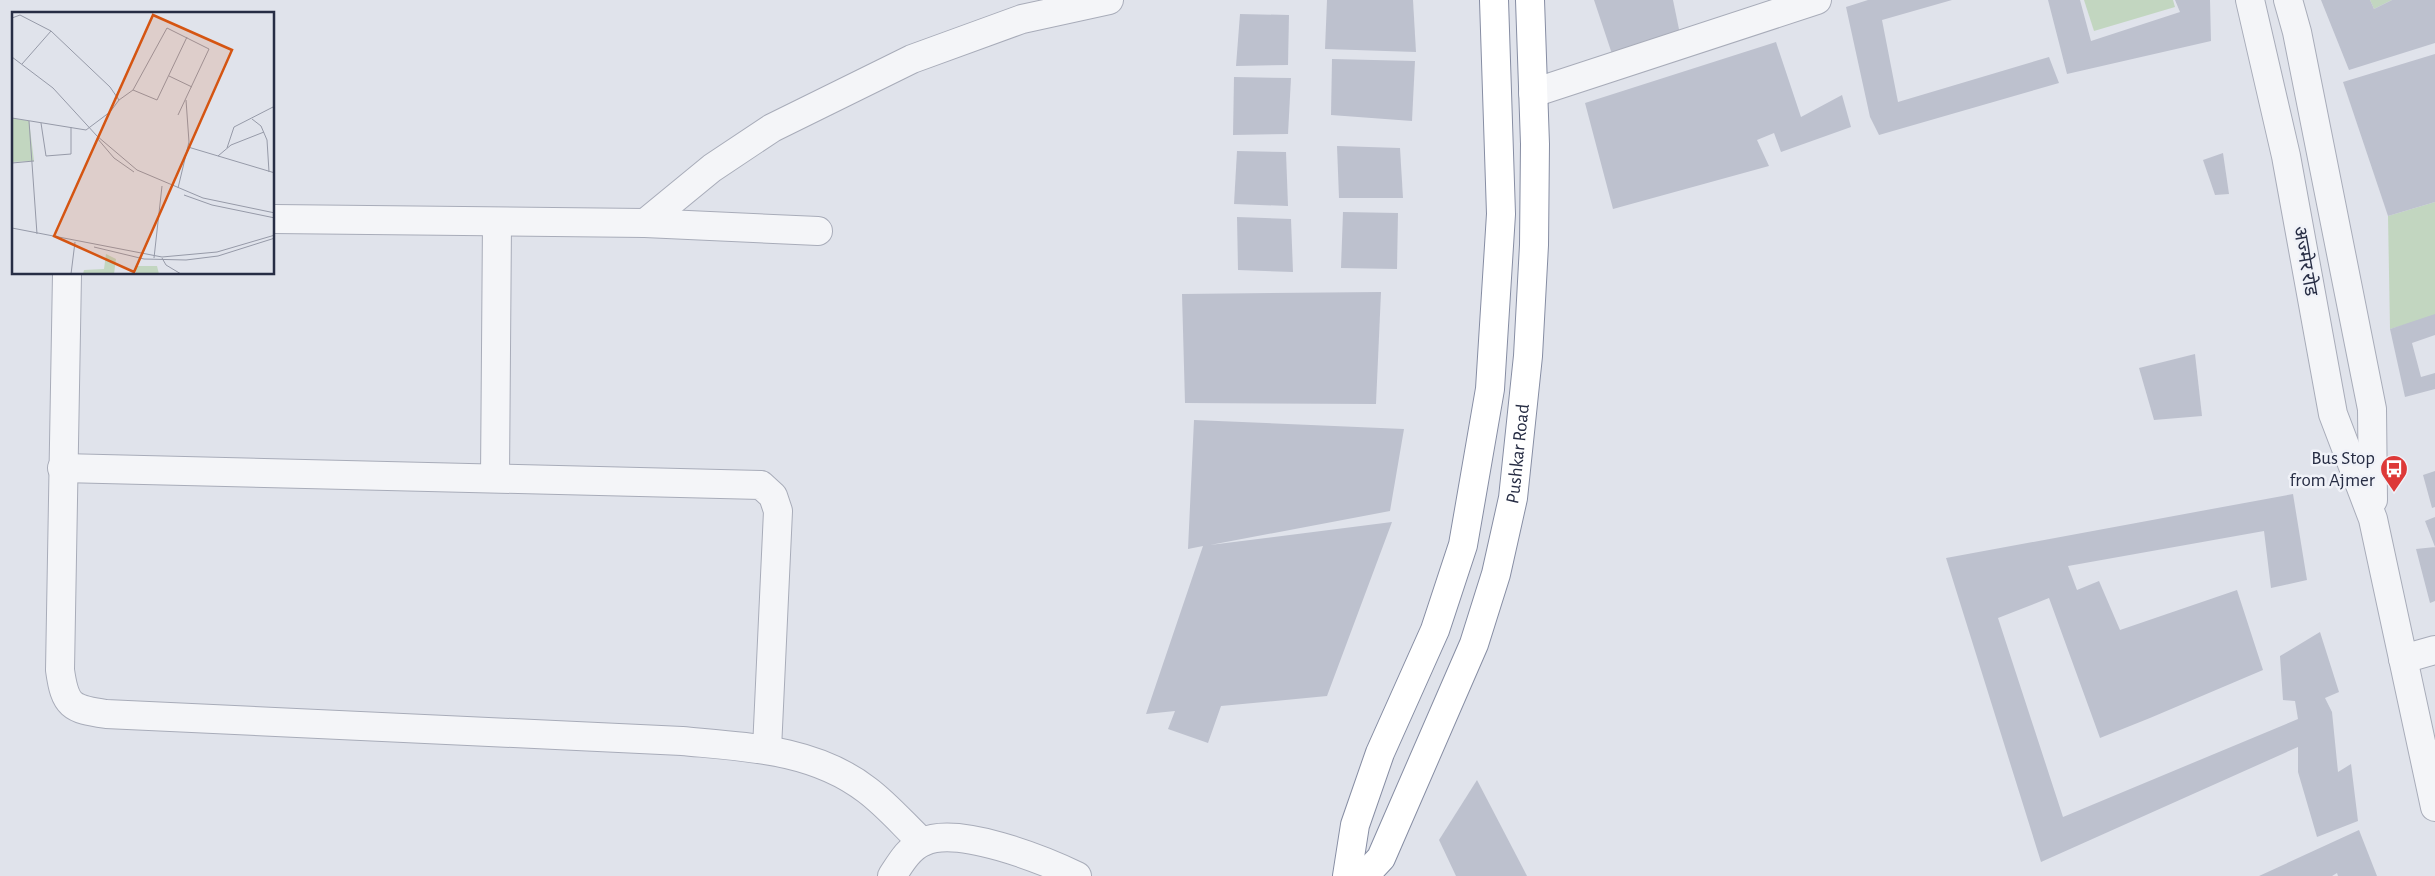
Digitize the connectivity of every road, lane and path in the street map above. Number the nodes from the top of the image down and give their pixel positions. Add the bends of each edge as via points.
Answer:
1 (1109, 0) edge
2 (1494, 0) edge
3 (1530, 0) edge
4 (1817, 0) edge
5 (2250, 0) edge
6 (2288, 0) edge
7 (1064, 4) edge
8 (1533, 93) junction
9 (275, 219) edge
10 (496, 222) junction
11 (644, 223) junction
12 (818, 230) dead end
13 (67, 275) edge
14 (62, 468) junction
15 (496, 477) junction
16 (2373, 519) junction
17 (2435, 650) edge
18 (2403, 659) junction
19 (767, 749) junction
20 (2435, 807) edge
21 (922, 842) junction
22 (892, 876) edge
23 (1077, 876) edge
24 (1346, 876) edge
25 (1364, 876) edge

1 - 7 street
2 - 24 highway, Pushkar Road via 1500,214 1488,399 1463,545 1435,630 1380,753 1358,816
3 - 8 highway, Pushkar Road
4 - 8 street
5 - 16 street, अज्मेर रोड via 2286,156 2333,414
6 - 16 street, अज्मेर रोड via 2299,41 2372,409
7 - 11 street via 912,58 772,128 712,168
8 - 25 highway, Pushkar Road via 1534,245 1528,356 1513,498 1496,574 1474,644 1381,858
9 - 10 street
10 - 11 street
10 - 15 street
11 - 12 street
13 - 14 street
14 - 15 street
14 - 19 street via 60,670 63,694 79,710 106,714 682,741
15 - 19 street via 744,483 761,485 773,496 778,511
16 - 18 street, अज्मेर रोड
17 - 18 street
18 - 20 street, अज्मेर रोड
19 - 21 street via 805,758 860,785
21 - 22 street via 904,858
21 - 23 street via 944,837 981,840

